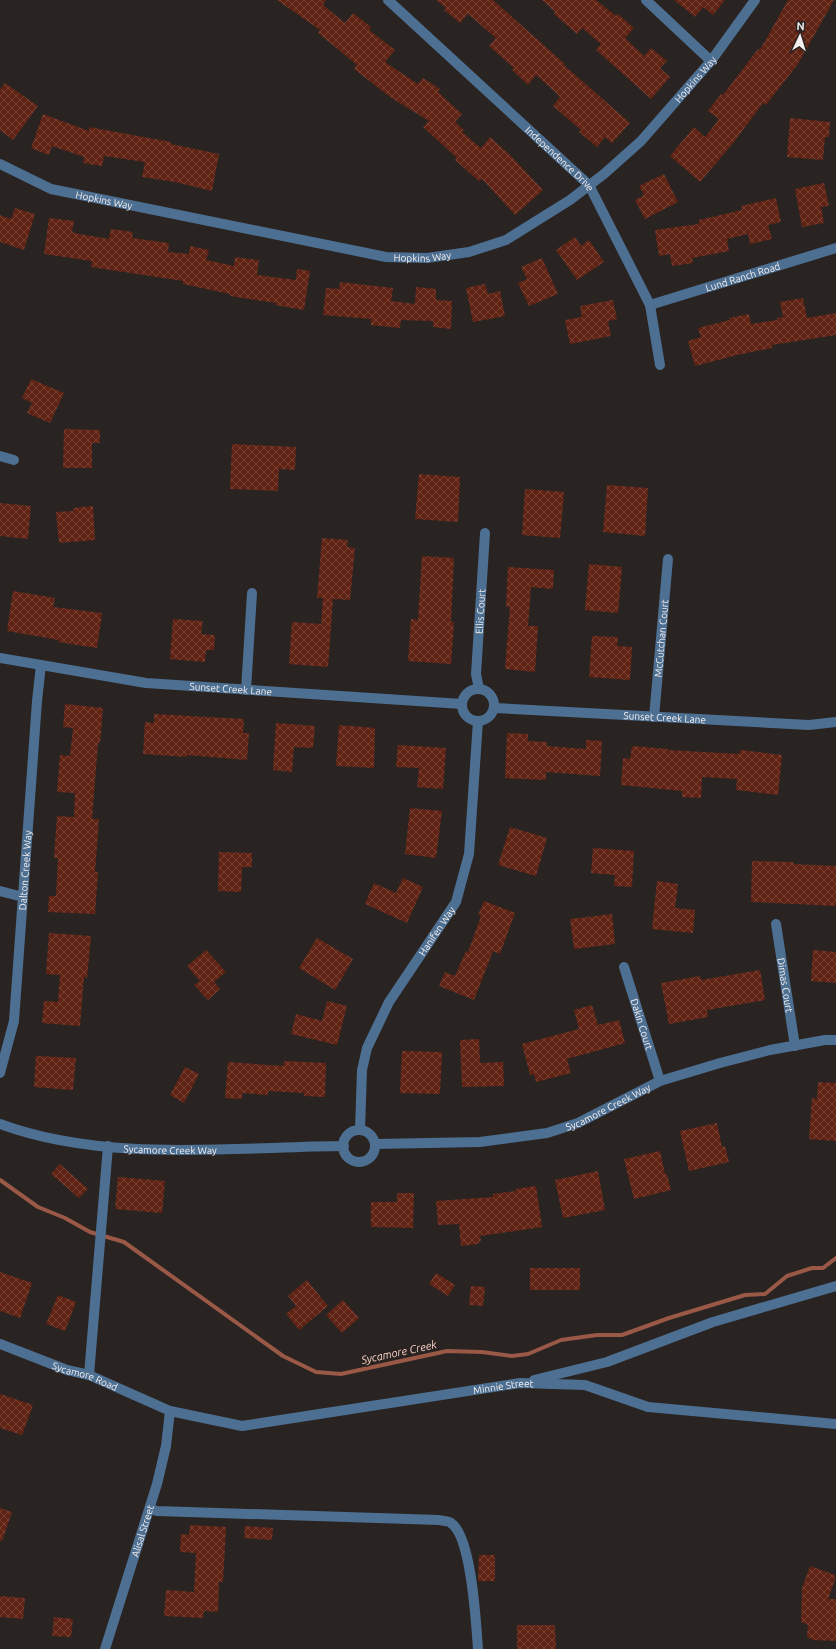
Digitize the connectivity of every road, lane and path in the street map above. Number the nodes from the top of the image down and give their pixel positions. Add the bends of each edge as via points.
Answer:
1 (388, 0) edge
2 (646, 0) edge
3 (755, 0) edge
4 (711, 61) junction
5 (0, 164) edge
6 (589, 185) junction
7 (836, 248) edge
8 (650, 305) junction
9 (660, 365) dead end
10 (0, 456) edge
11 (14, 460) dead end
12 (485, 533) dead end
13 (668, 559) dead end
14 (252, 593) dead end
15 (0, 658) edge
16 (41, 665) junction
17 (479, 688) junction
18 (246, 690) junction
19 (462, 704) junction
20 (494, 708) junction
21 (654, 717) junction
22 (478, 721) junction
23 (836, 722) edge
24 (0, 891) edge
25 (23, 896) junction
26 (776, 924) dead end
27 (624, 967) dead end
28 (836, 1040) edge
29 (795, 1046) junction
30 (0, 1073) edge
31 (660, 1081) junction
32 (0, 1124) edge
33 (360, 1130) junction
34 (376, 1144) junction
35 (108, 1146) junction
36 (344, 1146) junction
37 (836, 1286) edge
38 (0, 1344) edge
39 (89, 1375) junction
40 (520, 1383) junction
41 (170, 1411) junction
42 (836, 1424) edge
43 (150, 1509) junction
44 (105, 1649) edge
45 (478, 1649) edge

1 - 6 street, Independence Drive
2 - 4 street
3 - 4 street, Hopkins Way
4 - 6 street, Hopkins Way via 641,141
5 - 6 street, Hopkins Way via 51,189 386,256 420,258 469,252 506,240 570,200
6 - 8 street, Independence Drive
7 - 8 street, Lund Ranch Road
8 - 9 street, Independence Drive
10 - 11 street
12 - 17 street, Ellis Court via 476,674
13 - 21 street, McCutchan Court
14 - 18 street
15 - 16 street, Sunset Creek Lane
16 - 18 street, Sunset Creek Lane via 146,683
16 - 25 street, Dalton Creek Way
17 - 19 street via 467,694
17 - 20 street via 490,694
18 - 19 street, Sunset Creek Lane
19 - 22 street via 465,713 472,720
20 - 21 street, Sunset Creek Lane
20 - 22 street via 488,718
21 - 23 street, Sunset Creek Lane via 809,725
22 - 33 street, Hanifen Way via 469,854 456,902 389,1002 367,1048 362,1070
24 - 25 street
25 - 30 street, Dalton Creek Way via 14,1022
26 - 29 street, Dimas Court
27 - 31 street, Dakin Court
28 - 29 street, Sycamore Creek Way
29 - 31 street, Sycamore Creek Way via 720,1063
31 - 34 street, Sycamore Creek Way via 578,1124 547,1133 480,1142
32 - 35 street, Sycamore Creek Way via 36,1136
33 - 34 street via 371,1135
33 - 36 street via 348,1134
34 - 36 street via 369,1159 360,1162 350,1159
35 - 36 street, Sycamore Creek Way via 201,1149
35 - 39 street
37 - 40 street via 713,1322 607,1362
38 - 39 street, Sycamore Road via 67,1370
39 - 41 street, Sycamore Road
40 - 41 street, Minnie Street via 242,1426
40 - 42 street, Minnie Street via 585,1385 648,1407
41 - 43 street, Alisal Street via 166,1446
43 - 44 street, Alisal Street
43 - 45 street via 439,1520 451,1523 460,1533 466,1548

